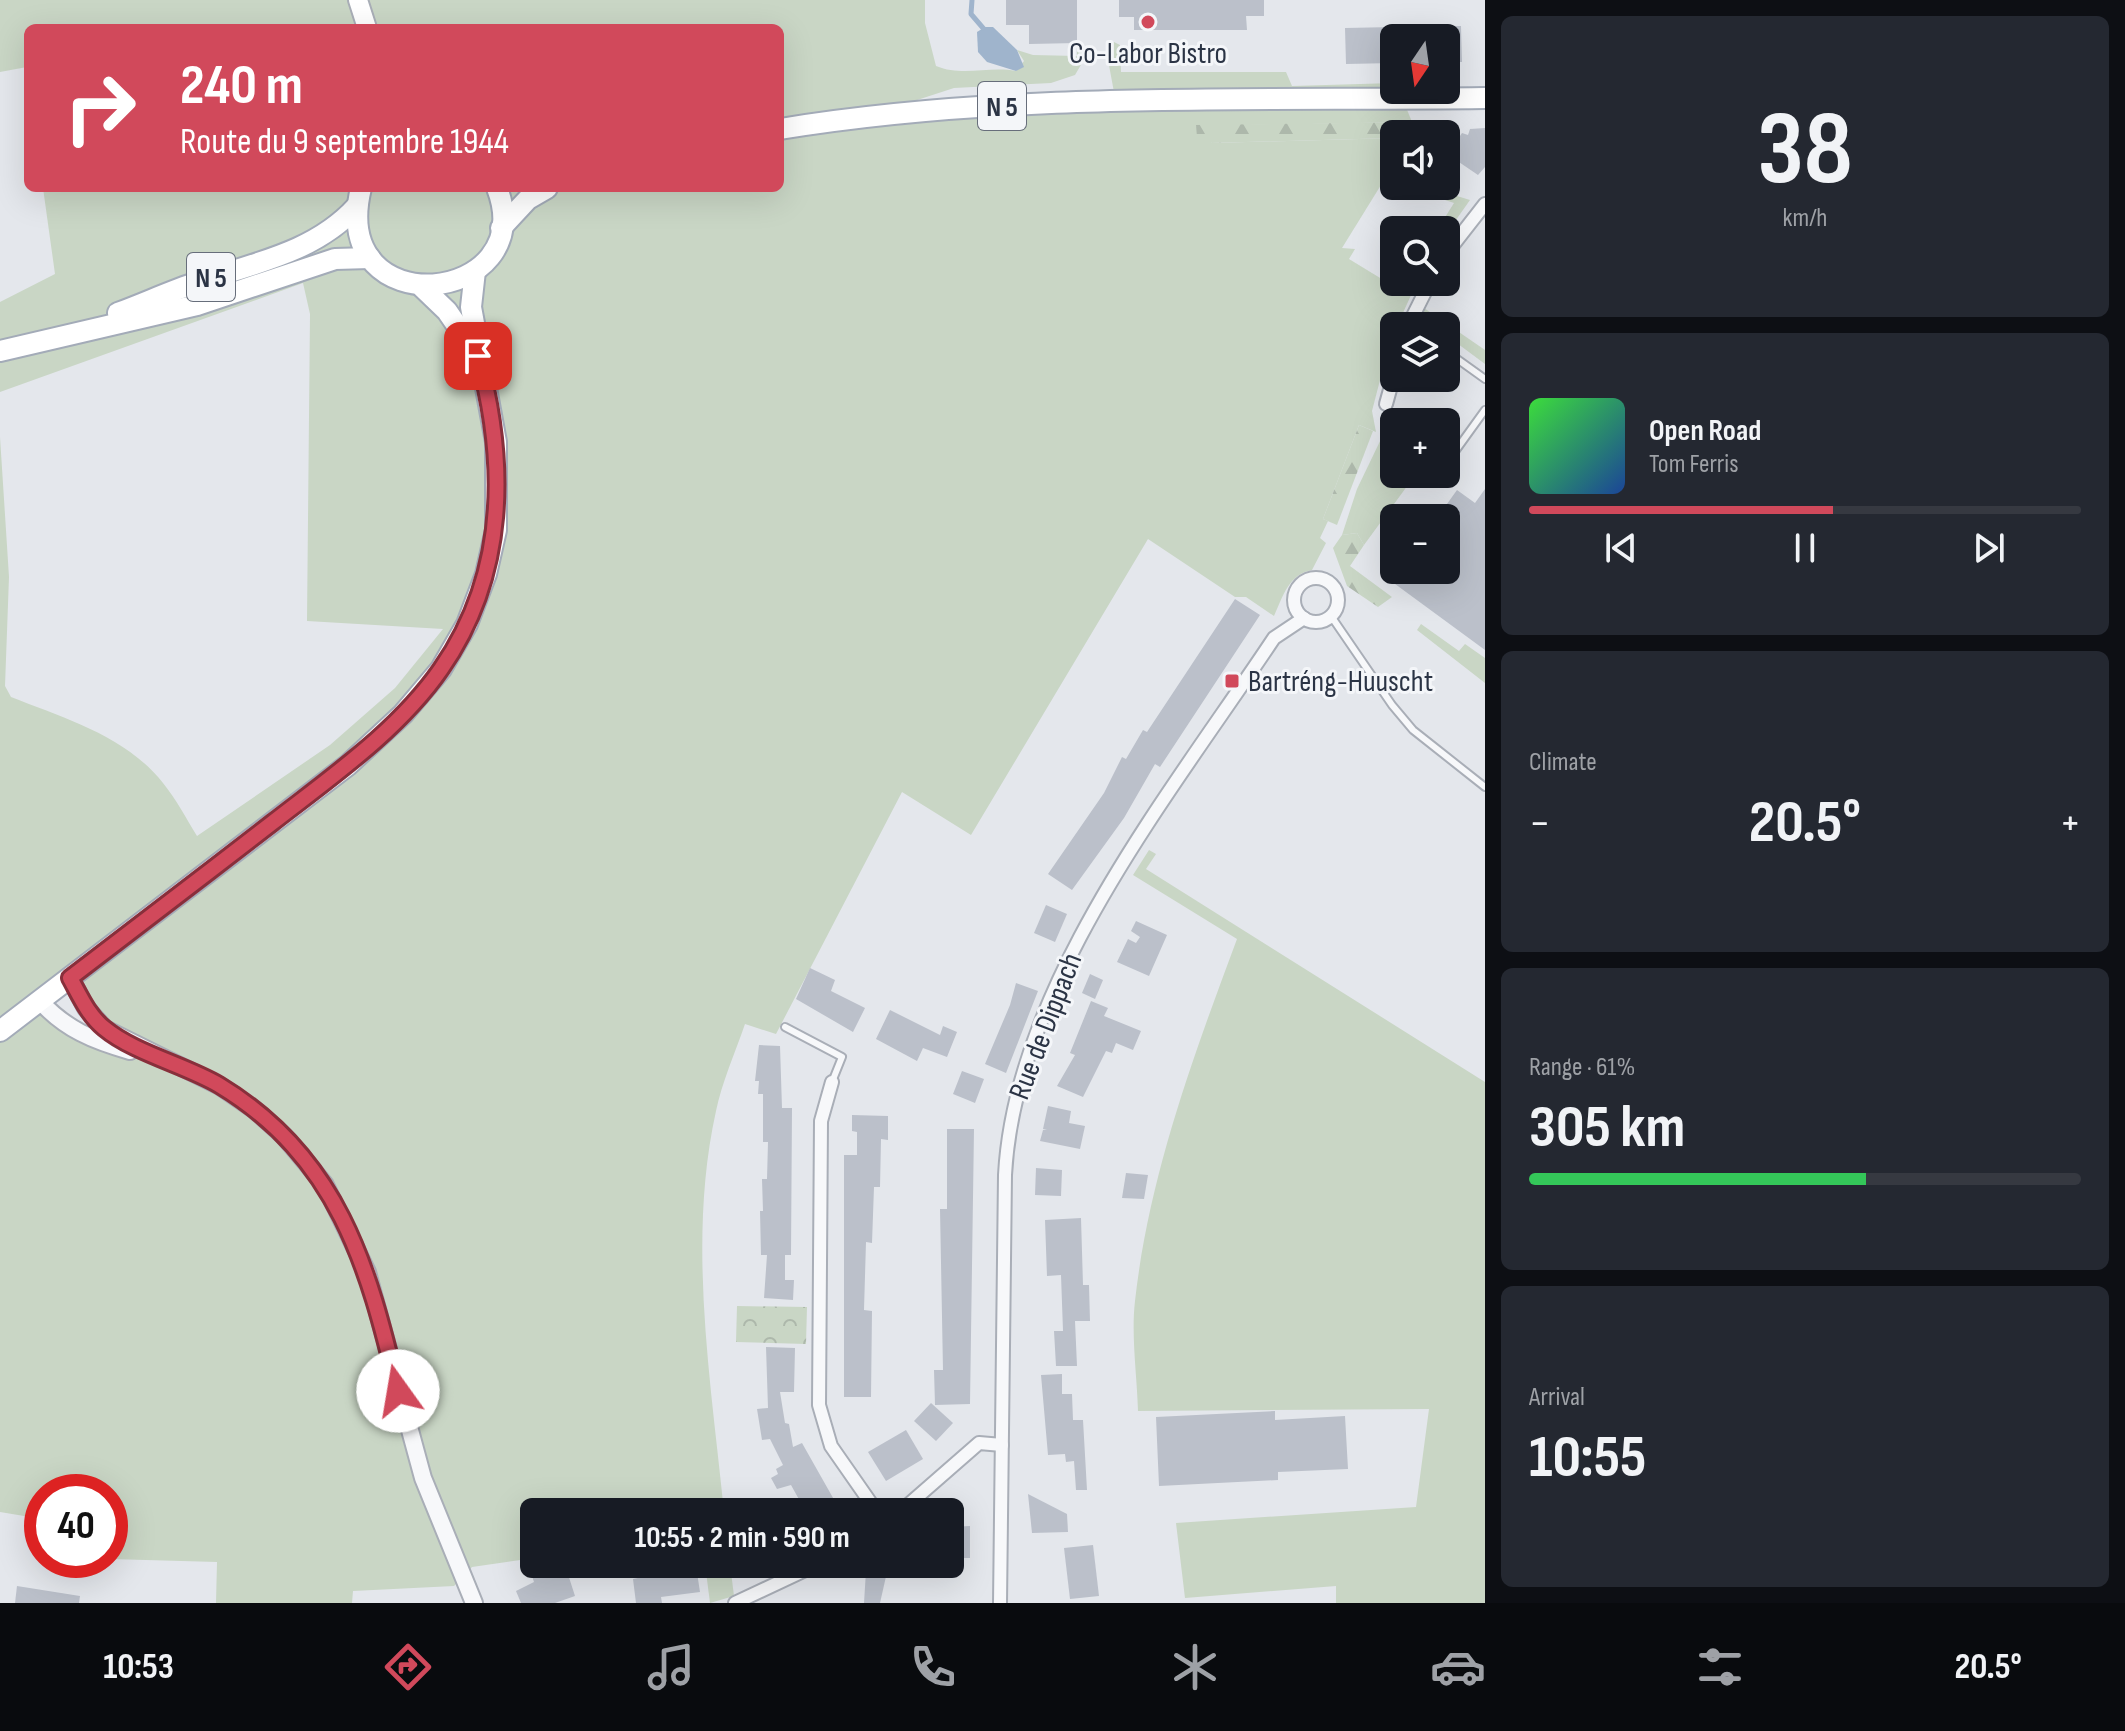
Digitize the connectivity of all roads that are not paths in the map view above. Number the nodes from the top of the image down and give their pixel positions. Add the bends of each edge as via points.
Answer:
1 (358, 0) edge
2 (366, 24) edge
3 (1485, 98) edge
4 (784, 128) edge
5 (498, 192) edge
6 (540, 192) edge
7 (358, 197) edge
8 (1485, 204) edge
9 (501, 228) junction
10 (1460, 236) edge
11 (370, 258) junction
12 (475, 271) junction
13 (422, 287) junction
14 (59, 337) junction
15 (0, 351) edge
16 (478, 356) junction
17 (1460, 361) edge
18 (1485, 379) edge
19 (1389, 392) edge
20 (1386, 404) joint
21 (1388, 408) edge
22 (1485, 410) edge
23 (1460, 445) edge
24 (1331, 616) junction
25 (1304, 618) junction
26 (1485, 787) edge
27 (70, 978) junction
28 (40, 1001) junction
29 (785, 1027) dead end
30 (0, 1031) edge
31 (178, 1063) junction
32 (832, 1082) joint
33 (1002, 1445) junction
34 (867, 1498) edge
35 (916, 1498) edge
36 (788, 1578) edge
37 (474, 1603) edge
38 (735, 1603) edge
39 (1000, 1603) edge

1 - 2 main road
3 - 4 main road, N 5 via 988,107
5 - 9 main road
6 - 9 main road
7 - 11 main road, N 5 via 359,234
7 - 14 main road, N 5 via 337,227 312,244
8 - 10 street
9 - 12 main road
11 - 13 main road via 402,282
11 - 14 main road, N 5 via 335,259 197,305
12 - 13 main road via 441,286
12 - 16 main road via 471,307
13 - 16 main road via 447,311
14 - 15 main road, N 5
16 - 27 main road via 496,442 496,530 467,624 441,669 403,714 348,765
17 - 18 lane
19 - 20 street
20 - 21 lane
22 - 23 lane
24 - 25 street via 1317,622
24 - 25 street via 1338,604 1335,589 1314,578 1296,592 1295,605
24 - 26 lane via 1413,730
25 - 33 street, Rue de Dippach via 1274,638 1123,865 1079,938 1023,1069 1007,1138
27 - 28 main road
27 - 31 street via 105,1029
28 - 30 main road
28 - 31 street via 58,1021 91,1039
29 - 32 lane via 842,1057
31 - 37 street via 220,1086 284,1136 325,1185 367,1272 423,1478
32 - 34 street via 821,1121 819,1405 831,1446
33 - 35 street via 979,1443
33 - 39 street, Rue de Dippach
36 - 38 street

